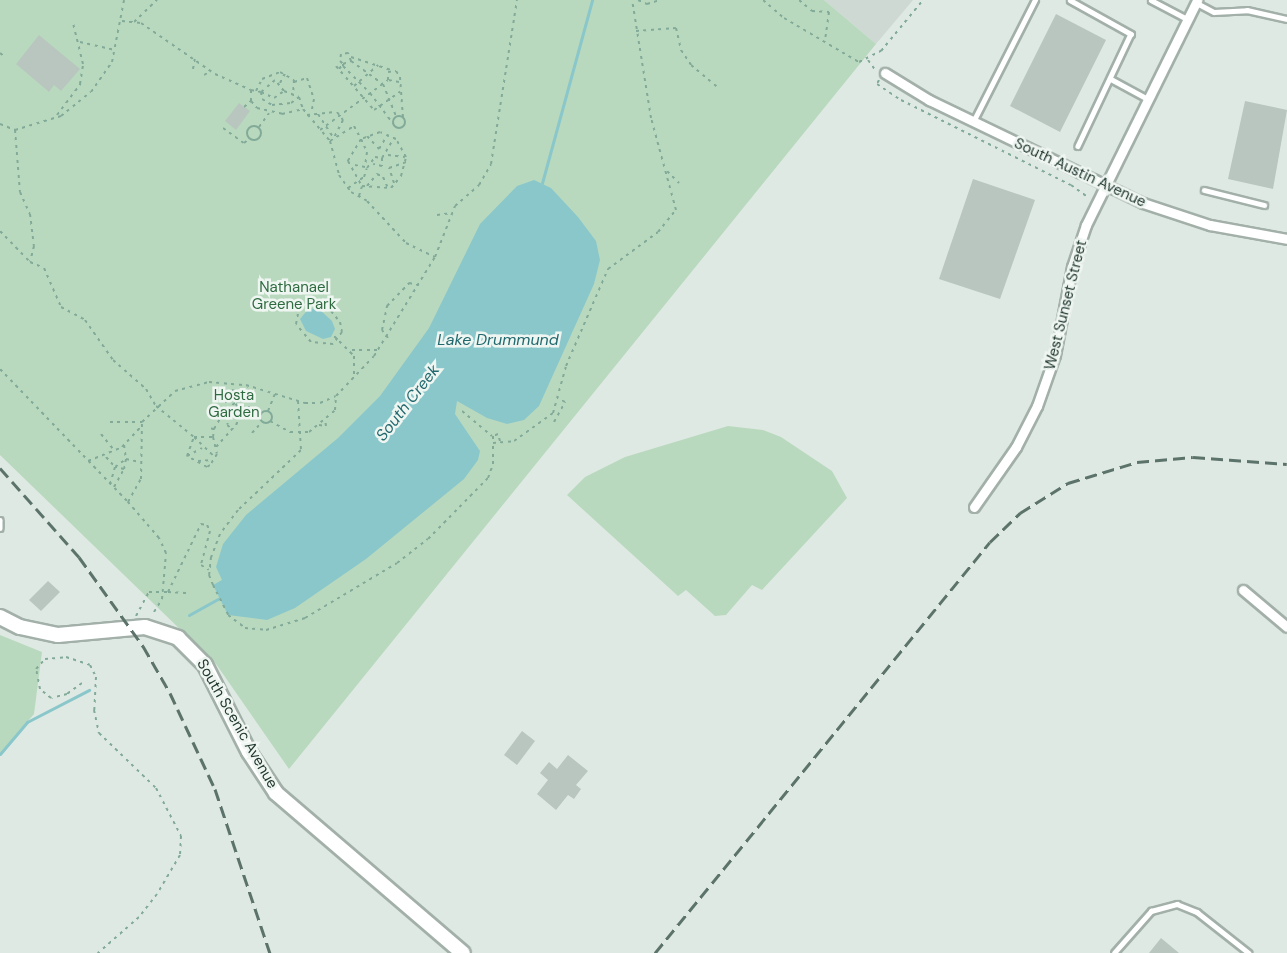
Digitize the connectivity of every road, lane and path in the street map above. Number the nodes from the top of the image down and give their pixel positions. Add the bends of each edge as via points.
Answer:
1 (124, 0) edge
2 (157, 0) edge
3 (517, 0) edge
4 (632, 0) edge
5 (638, 0) edge
6 (660, 0) edge
7 (763, 0) edge
8 (799, 0) edge
9 (923, 0) edge
10 (1035, 0) edge
11 (1070, 0) edge
12 (1151, 0) edge
13 (654, 1) edge
14 (1196, 1) edge
15 (1187, 19) junction
16 (1287, 19) edge
17 (122, 21) junction
18 (134, 22) junction
19 (73, 23) dead end
20 (636, 31) junction
21 (825, 40) junction
22 (80, 42) junction
23 (116, 50) junction
24 (0, 53) edge
25 (5, 57) dead end
26 (351, 57) junction
27 (195, 58) junction
28 (868, 60) junction
29 (351, 61) junction
30 (343, 64) junction
31 (378, 65) junction
32 (193, 69) dead end
33 (391, 70) junction
34 (211, 71) junction
35 (272, 72) junction
36 (285, 73) junction
37 (368, 73) junction
38 (204, 75) dead end
39 (883, 76) junction
40 (388, 80) junction
41 (1111, 80) junction
42 (271, 81) junction
43 (359, 81) junction
44 (294, 82) junction
45 (399, 82) junction
46 (280, 83) junction
47 (383, 84) junction
48 (354, 86) junction
49 (717, 87) dead end
50 (251, 90) junction
51 (256, 91) junction
52 (261, 92) junction
53 (284, 92) junction
54 (400, 92) junction
55 (370, 93) junction
56 (293, 94) junction
57 (299, 98) junction
58 (364, 98) junction
59 (1148, 99) junction
60 (251, 100) junction
61 (390, 100) junction
62 (380, 105) junction
63 (244, 107) dead end
64 (303, 109) junction
65 (269, 113) junction
66 (309, 114) junction
67 (318, 114) junction
68 (340, 116) junction
69 (396, 117) junction
70 (56, 118) junction
71 (403, 118) junction
72 (973, 122) junction
73 (393, 123) junction
74 (0, 124) edge
75 (326, 126) junction
76 (259, 127) junction
77 (223, 128) dead end
78 (15, 130) junction
79 (320, 130) junction
80 (388, 134) junction
81 (367, 136) junction
82 (394, 138) junction
83 (249, 139) junction
84 (334, 139) junction
85 (361, 139) junction
86 (330, 141) junction
87 (1078, 146) dead end
88 (387, 155) junction
89 (406, 156) junction
90 (382, 158) junction
91 (406, 162) junction
92 (350, 164) junction
93 (373, 164) junction
94 (366, 167) junction
95 (666, 171) junction
96 (360, 180) junction
97 (679, 183) dead end
98 (395, 184) junction
99 (362, 186) junction
100 (367, 186) junction
101 (1104, 186) junction
102 (348, 188) junction
103 (388, 188) junction
104 (1204, 190) dead end
105 (359, 196) junction
106 (1097, 201) junction
107 (1264, 205) dead end
108 (452, 213) junction
109 (437, 215) dead end
110 (0, 231) edge
111 (1287, 239) edge
112 (435, 257) junction
113 (30, 262) junction
114 (419, 285) junction
115 (336, 338) junction
116 (388, 338) junction
117 (351, 350) junction
118 (379, 350) junction
119 (0, 369) edge
120 (354, 378) junction
121 (248, 386) junction
122 (219, 388) dead end
123 (227, 394) junction
124 (243, 394) junction
125 (275, 394) junction
126 (336, 396) junction
127 (558, 398) junction
128 (256, 399) dead end
129 (249, 400) junction
130 (298, 401) junction
131 (236, 404) junction
132 (156, 406) junction
133 (224, 411) junction
134 (268, 411) junction
135 (462, 411) dead end
136 (242, 412) junction
137 (230, 416) junction
138 (241, 417) junction
139 (220, 421) junction
140 (270, 421) junction
141 (110, 422) dead end
142 (142, 422) junction
143 (262, 422) junction
144 (554, 422) dead end
145 (227, 425) junction
146 (140, 428) junction
147 (208, 428) dead end
148 (231, 428) junction
149 (214, 429) junction
150 (300, 432) junction
151 (252, 433) dead end
152 (100, 434) dead end
153 (493, 436) junction
154 (194, 437) junction
155 (213, 437) junction
156 (500, 441) junction
157 (493, 443) junction
158 (124, 445) junction
159 (216, 447) junction
160 (202, 448) junction
161 (115, 451) junction
162 (187, 456) junction
163 (106, 457) junction
164 (126, 459) junction
165 (214, 459) junction
166 (88, 461) junction
167 (198, 461) junction
168 (140, 462) junction
169 (115, 467) junction
170 (124, 469) junction
171 (110, 484) junction
172 (113, 487) junction
173 (128, 502) junction
174 (974, 507) dead end
175 (0, 520) edge
176 (0, 528) edge
177 (209, 570) junction
178 (1243, 590) dead end
179 (162, 591) junction
180 (168, 592) junction
181 (190, 593) dead end
182 (154, 612) dead end
183 (0, 617) edge
184 (136, 617) dead end
185 (1287, 627) edge
186 (82, 683) dead end
187 (98, 953) edge
188 (463, 953) edge
189 (1114, 953) edge
190 (1249, 953) edge

1 - 17 path
2 - 18 path
3 - 108 path via 490,164 482,181 459,201
4 - 20 path
5 - 13 path via 642,4
6 - 13 path
7 - 21 path via 784,18
8 - 21 path via 812,11 829,12
9 - 28 path via 881,51
10 - 72 lane
11 - 41 lane via 1131,34
12 - 15 lane
14 - 15 street, West Sunset Street
14 - 16 lane via 1214,12 1247,10
15 - 59 street, West Sunset Street
17 - 18 path
17 - 23 path
18 - 27 path
19 - 22 path
20 - 49 path via 676,28 681,50 691,65
20 - 95 path via 651,118
21 - 28 path via 852,60
22 - 23 path
22 - 70 path via 80,84
23 - 70 path via 92,92
24 - 25 path
26 - 29 path
26 - 30 path via 341,54
26 - 31 path
27 - 32 path
27 - 34 path
28 - 39 path
29 - 30 path
29 - 37 path
30 - 43 path
30 - 48 path via 337,68
31 - 33 path
31 - 37 path
33 - 40 path
33 - 45 path via 398,72
34 - 38 path
34 - 50 path
35 - 36 path
35 - 42 path
35 - 51 path via 262,79
36 - 44 path
36 - 46 path
37 - 43 path
37 - 47 path
39 - 72 street, South Austin Avenue
39 - 106 path via 877,84 901,100
40 - 45 path
40 - 47 path
41 - 59 lane
41 - 87 lane
42 - 46 path
42 - 52 path
43 - 48 path
43 - 55 path
44 - 56 path
44 - 66 path via 307,78 314,99
45 - 54 path
46 - 53 path
47 - 55 path
47 - 61 path
48 - 58 path
50 - 51 path
50 - 60 path
51 - 52 path
52 - 53 path via 274,98
52 - 57 path via 262,99 272,105
53 - 56 path
54 - 61 path
54 - 71 path
55 - 58 path
55 - 62 path
56 - 57 path
57 - 64 path
58 - 62 path via 374,110
58 - 68 path
59 - 101 street, West Sunset Street
60 - 63 path
60 - 65 path
61 - 62 path
61 - 69 path
62 - 73 path
64 - 65 path
64 - 66 path
65 - 76 path
66 - 67 path
66 - 79 path
67 - 68 path via 336,112
67 - 75 path
68 - 75 path
68 - 84 path via 343,120
69 - 71 path
69 - 73 path
70 - 78 path
71 - 73 path via 401,128
72 - 101 street, South Austin Avenue
74 - 78 path
75 - 79 path
75 - 84 path
76 - 83 path via 258,138
76 - 83 path via 248,130
77 - 83 path via 244,143
78 - 113 path via 20,192 30,214 34,246
79 - 86 path
80 - 81 path
80 - 81 path via 379,149
80 - 82 path
81 - 85 path
82 - 88 path
82 - 89 path
84 - 85 path via 354,126
84 - 86 path
85 - 92 path via 348,161
85 - 94 path via 367,152
86 - 102 path via 339,175
88 - 89 path
88 - 90 path
89 - 91 path
90 - 93 path via 375,157
90 - 93 path via 382,166
91 - 98 path
91 - 98 path via 389,168
92 - 94 path
92 - 96 path
93 - 94 path
94 - 96 path
95 - 97 path via 673,172
95 - 127 path via 675,203 674,215 608,268 566,366
96 - 99 path
96 - 102 path
98 - 103 path
99 - 100 path
99 - 105 path
100 - 103 path
100 - 103 path via 377,174
101 - 106 street, West Sunset Street
101 - 111 street, South Austin Avenue via 1203,223
102 - 105 path
104 - 107 lane
105 - 112 path via 406,243
106 - 174 street, West Sunset Street via 1078,247 1055,355 1037,406 1016,447
108 - 109 path
108 - 112 path
110 - 113 path
112 - 114 path
113 - 132 path via 44,268 61,307 85,320 113,360 146,389
114 - 116 path
114 - 116 path via 409,283 387,306 382,330
115 - 115 path via 322,345 306,339 294,320 298,308 312,303 332,311 342,327
115 - 117 path
116 - 118 path
117 - 118 path
117 - 120 path
118 - 120 path
119 - 166 path
120 - 126 path
121 - 124 path
121 - 125 path
121 - 132 path via 209,382 175,391
122 - 123 path
123 - 124 path via 232,390
123 - 133 path
124 - 129 path
124 - 131 path
125 - 130 path
125 - 134 path
126 - 130 path via 320,402
126 - 150 path via 337,406 325,419 326,426
127 - 144 path via 565,402
127 - 156 path via 547,421 514,441
128 - 129 path
129 - 136 path
130 - 150 path
131 - 133 path
131 - 136 path
132 - 142 path
132 - 154 path
133 - 137 path
133 - 139 path
134 - 140 path
134 - 143 path via 260,415
135 - 153 path
136 - 138 path
137 - 138 path
137 - 145 path
138 - 148 path
139 - 145 path
139 - 149 path
140 - 143 path
140 - 150 path via 290,432
141 - 142 path
142 - 146 path
143 - 151 path
145 - 148 path
146 - 158 path
146 - 168 path
147 - 149 path
148 - 159 path
149 - 155 path
150 - 177 path via 298,454 248,498 220,534
152 - 161 path
153 - 156 path via 498,434
153 - 157 path
154 - 155 path
154 - 160 path
154 - 162 path
155 - 159 path
156 - 157 path
157 - 177 path via 488,478 428,539 397,563 288,625 254,630 239,626 228,615
158 - 161 path
158 - 164 path
159 - 165 path
160 - 162 path
160 - 165 path
161 - 163 path
162 - 167 path
163 - 166 path
163 - 169 path
164 - 168 path
164 - 169 path
164 - 170 path
165 - 167 path
165 - 167 path via 205,468
166 - 171 path
168 - 173 path via 141,479 136,494
169 - 170 path
169 - 171 path
170 - 172 path
171 - 172 path
172 - 173 path
173 - 179 path via 163,544 166,553
175 - 176 lane
177 - 180 path via 201,565 210,531 201,524
178 - 185 street
179 - 180 path
179 - 182 path
179 - 184 path via 149,592
180 - 181 path
183 - 188 main road, South Scenic Avenue via 20,627 58,635 145,627 178,638 205,665 249,752 276,793
186 - 187 path via 67,694 51,698 40,689 36,669 45,659 66,657 90,665 96,677 94,710 99,733 156,788 181,836 180,855 157,894 139,917
189 - 190 lane via 1151,911 1177,904 1197,912

